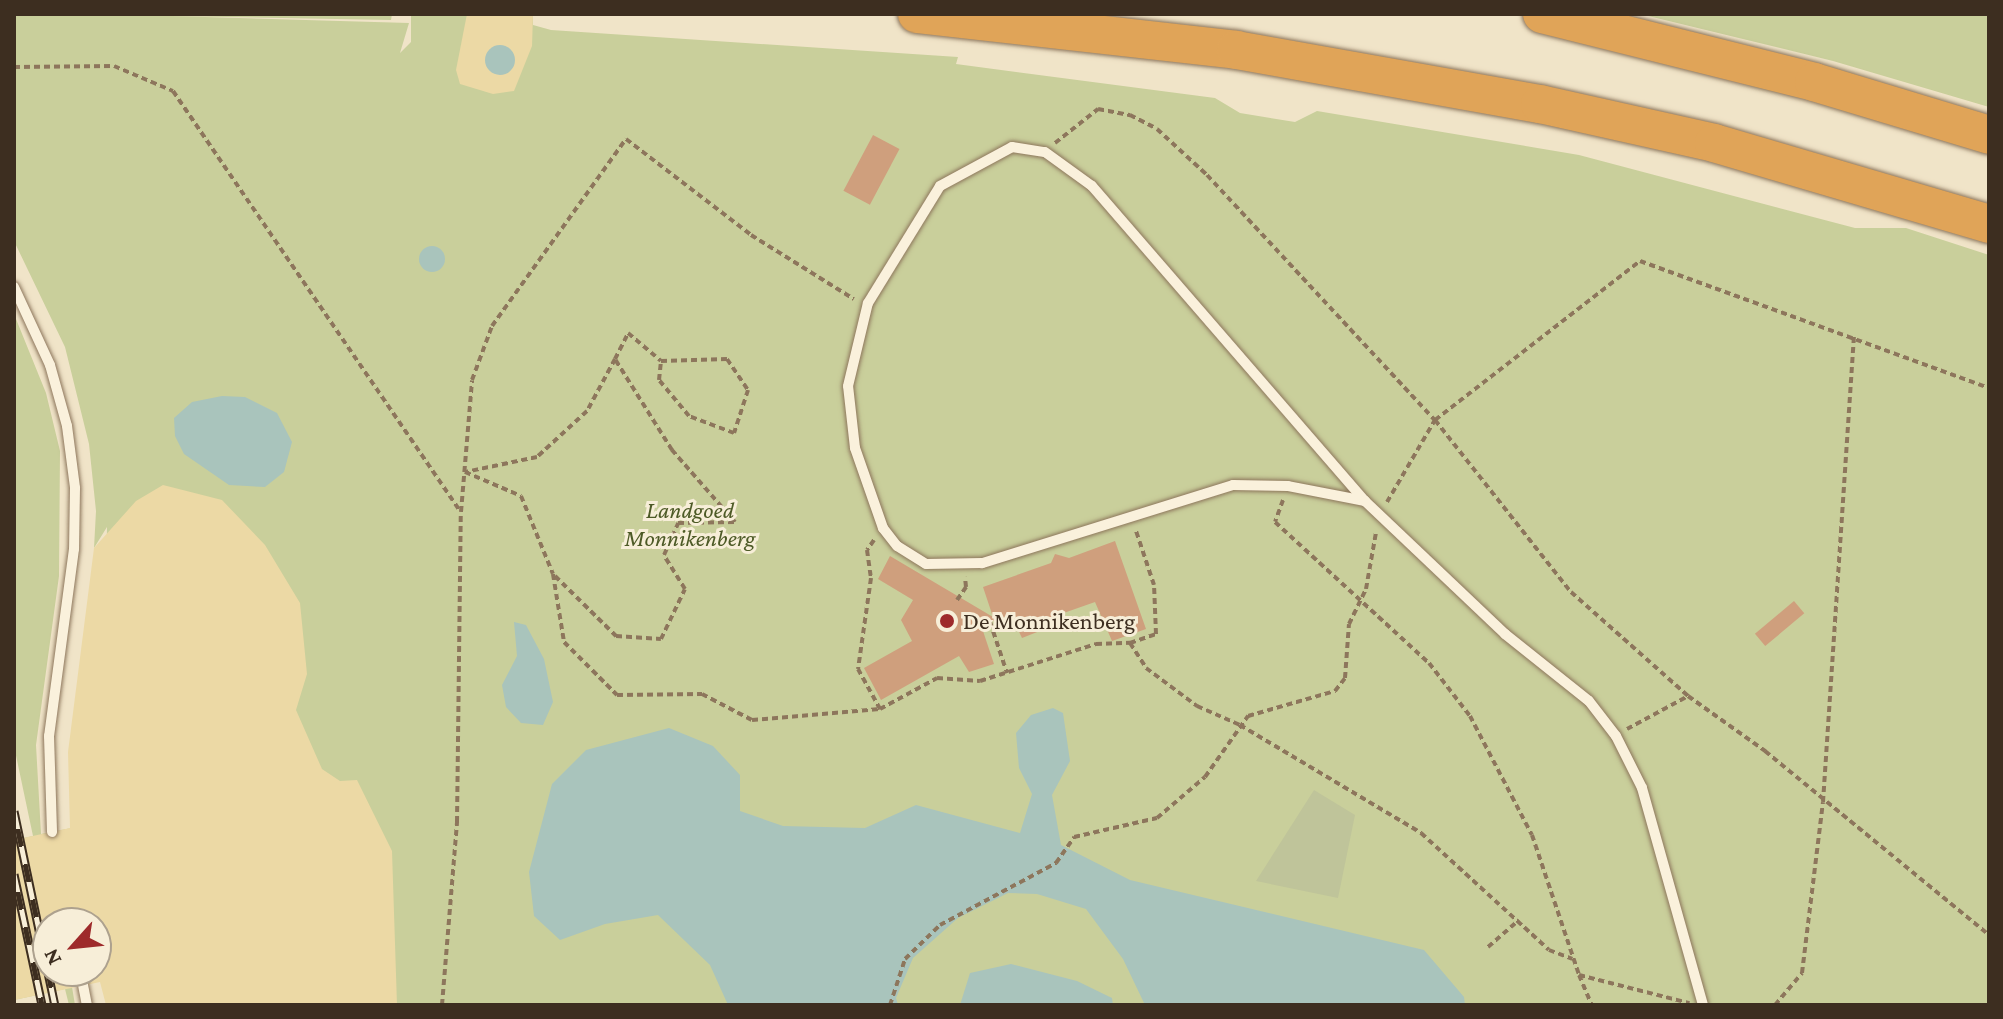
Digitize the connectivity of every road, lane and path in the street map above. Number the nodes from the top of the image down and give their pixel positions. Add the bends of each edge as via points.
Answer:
1 (917, 14) edge
2 (1542, 14) edge
3 (14, 67) edge
4 (1989, 135) edge
5 (1045, 152) junction
6 (1989, 224) edge
7 (14, 287) edge
8 (868, 303) junction
9 (1854, 336) junction
10 (615, 359) junction
11 (661, 361) junction
12 (1989, 388) edge
13 (1435, 420) junction
14 (465, 472) junction
15 (1288, 486) junction
16 (1365, 501) junction
17 (461, 512) junction
18 (1380, 515) junction
19 (1130, 516) junction
20 (883, 528) junction
21 (963, 563) junction
22 (553, 574) junction
23 (957, 600) dead end
24 (1361, 603) junction
25 (990, 622) dead end
26 (1130, 643) junction
27 (1007, 673) junction
28 (1688, 696) junction
29 (880, 709) junction
30 (1240, 725) junction
31 (1616, 736) junction
32 (1823, 802) junction
33 (52, 832) dead end
34 (1519, 920) junction
35 (1989, 935) edge
36 (1488, 947) dead end
37 (1572, 959) junction
38 (1579, 975) junction
39 (442, 1005) edge
40 (890, 1005) edge
41 (1592, 1005) edge
42 (1695, 1005) edge
43 (1703, 1005) edge
44 (1775, 1005) edge

1 - 6 highway via 1236,50 1540,104 1714,143
2 - 4 highway via 1798,78
3 - 17 path via 114,66 173,91
5 - 8 lane via 1012,147 940,186
5 - 13 path via 1098,109 1130,115 1157,129 1207,175
5 - 16 lane via 1092,186
7 - 33 lane via 50,365 67,426 75,488 74,549 49,736
8 - 14 path via 845,297 751,235 626,139 492,326 472,380
8 - 20 lane via 848,386 855,448
9 - 12 path
9 - 13 path via 1640,261
9 - 32 path
10 - 11 path via 628,333
10 - 14 path via 587,411 537,457
10 - 22 path via 672,450 735,522 678,523 664,555 685,589 661,639 616,636
11 - 11 path via 727,359 748,390 734,433 689,416 659,380
13 - 18 path
13 - 28 path via 1571,592
14 - 17 path
14 - 22 path via 521,496
15 - 16 lane
15 - 19 lane via 1233,485
15 - 24 path via 1275,522
16 - 18 lane
17 - 39 path via 457,822
18 - 24 path
18 - 31 lane via 1505,634 1589,701
19 - 21 lane via 982,563
19 - 26 path via 1154,585 1156,634
20 - 21 lane via 897,546 926,564
20 - 29 path via 867,550 871,578 858,669
21 - 23 path via 966,587
22 - 29 path via 564,642 617,695 702,694 752,720
24 - 30 path via 1349,624 1345,678 1335,691 1248,716
24 - 37 path via 1429,663 1470,716 1532,835
25 - 27 path
26 - 27 path via 1096,644
26 - 30 path via 1159,677 1197,706
27 - 29 path via 980,681 937,678
28 - 31 path
28 - 32 path via 1765,751
30 - 34 path via 1421,833
30 - 40 path via 1205,777 1157,818 1074,837 1069,849 1029,880 920,940 905,959
31 - 43 lane via 1642,788
32 - 35 path
32 - 44 path via 1802,973
34 - 36 path
34 - 37 path via 1549,950
37 - 38 path
38 - 41 path
38 - 42 path

